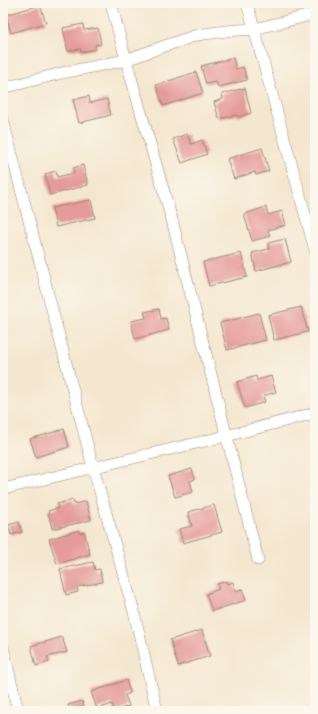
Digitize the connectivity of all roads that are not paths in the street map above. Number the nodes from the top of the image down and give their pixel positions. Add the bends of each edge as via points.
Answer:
1 (111, 3) edge
2 (247, 3) edge
3 (315, 14) edge
4 (254, 29) junction
5 (126, 60) junction
6 (3, 88) edge
7 (3, 120) edge
8 (315, 250) edge
9 (315, 413) edge
10 (226, 436) junction
11 (93, 467) junction
12 (3, 489) edge
13 (258, 560) dead end
14 (3, 647) edge
15 (18, 711) edge
16 (157, 711) edge

1 - 5 street
2 - 4 street
3 - 4 street
4 - 5 street via 197,35
4 - 8 street
5 - 6 street
5 - 10 street via 172,220
7 - 11 street
9 - 10 street
10 - 11 street
10 - 13 street
11 - 12 street
11 - 16 street via 134,612
14 - 15 street

